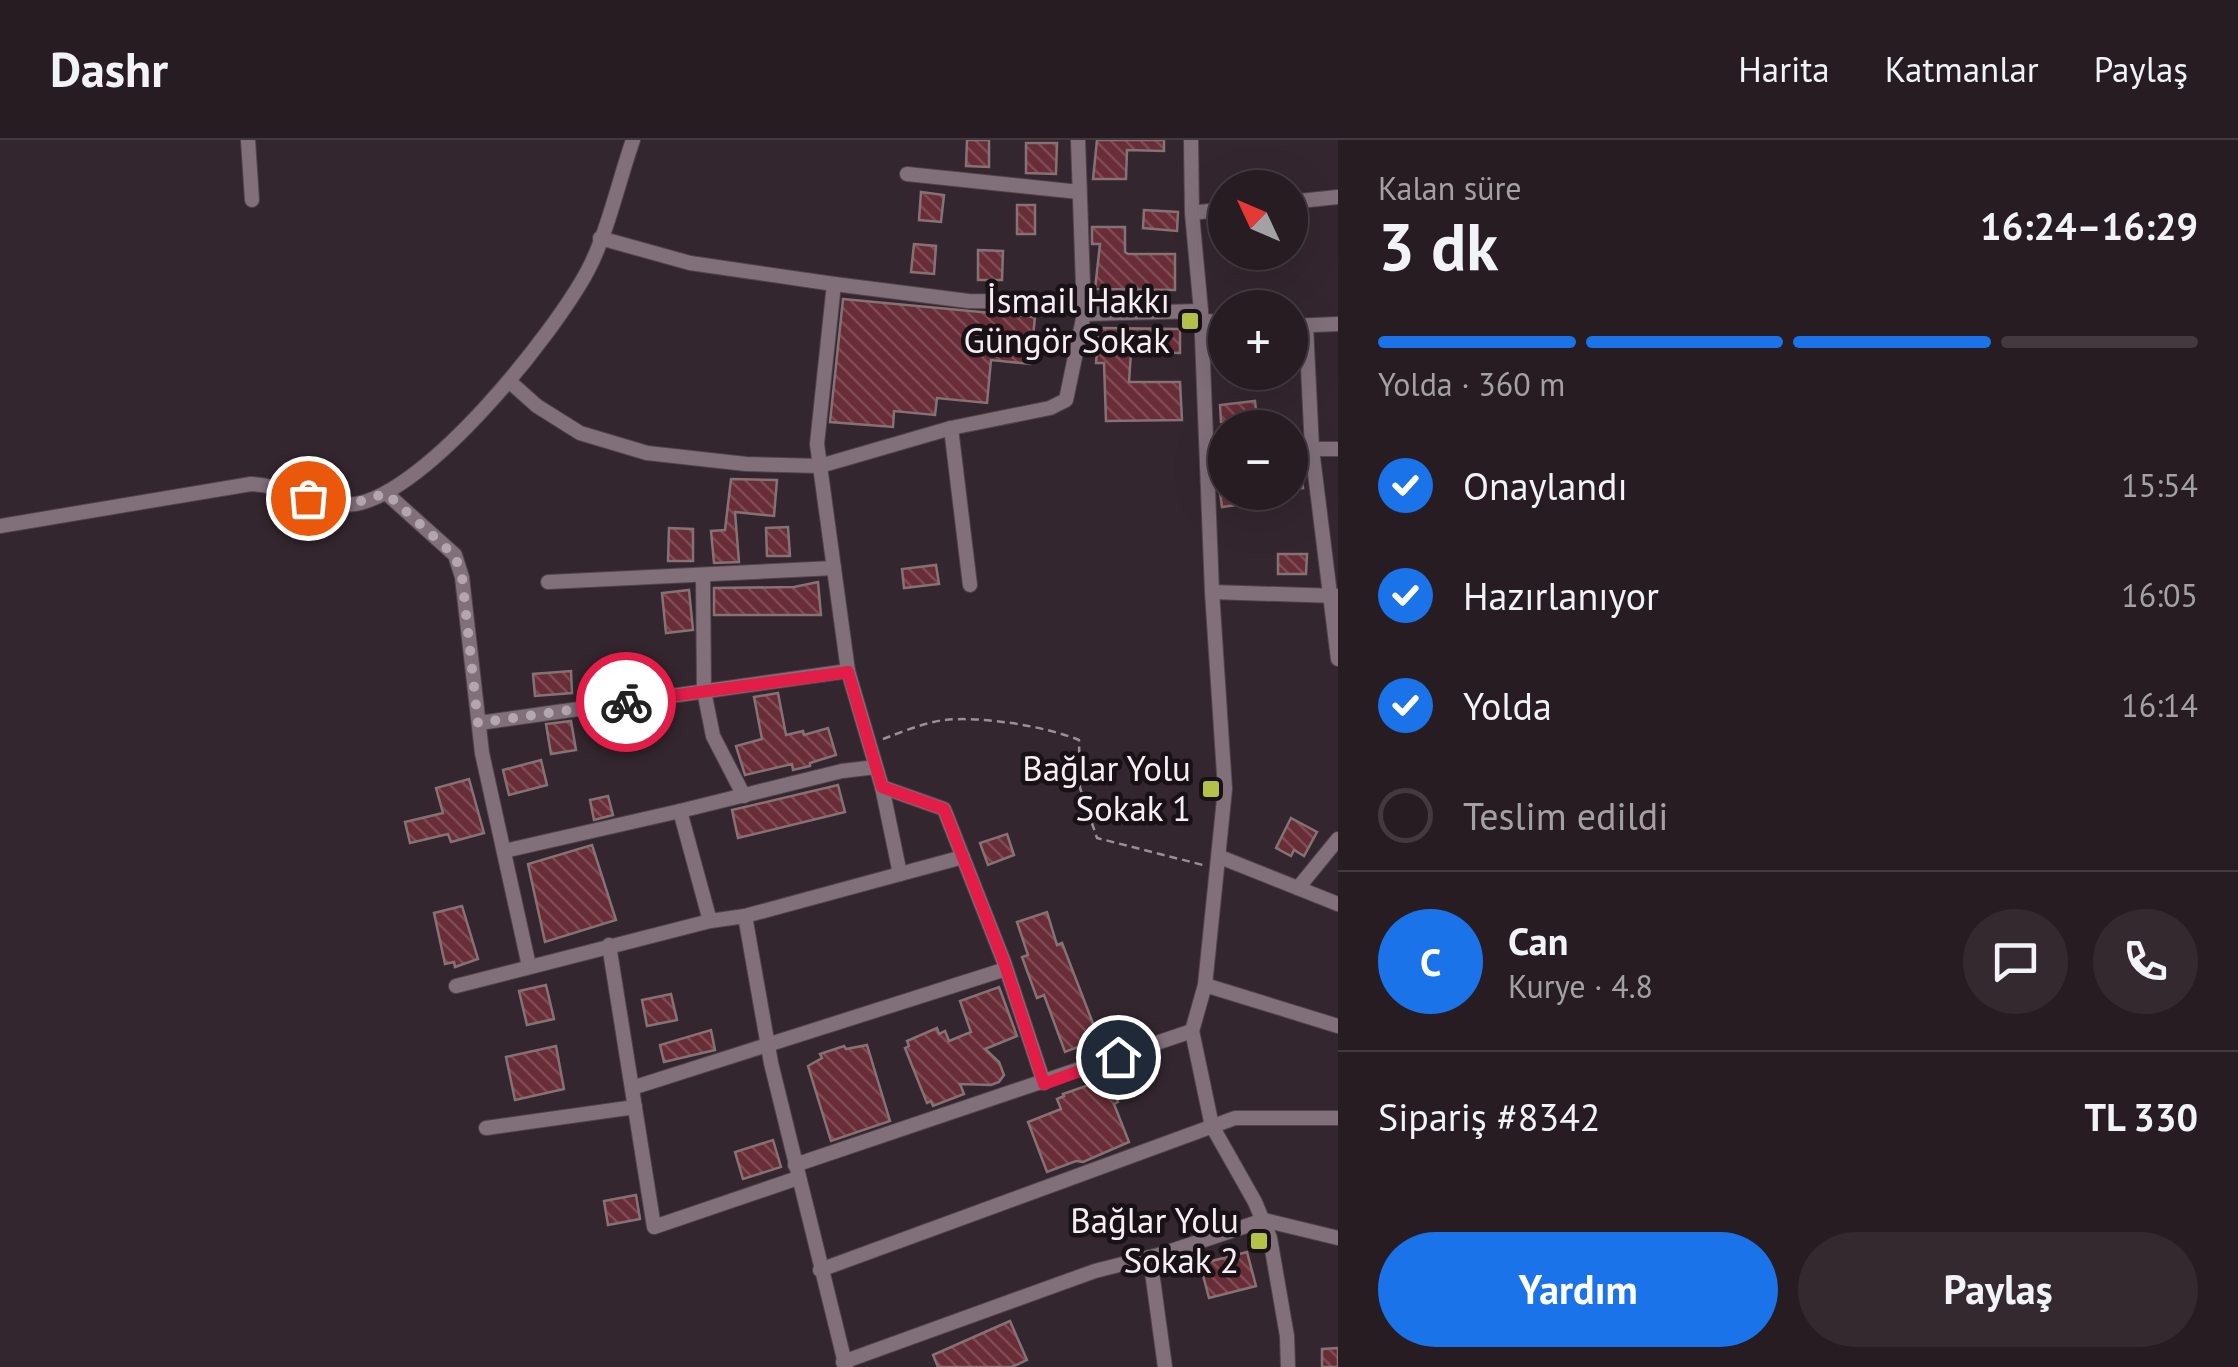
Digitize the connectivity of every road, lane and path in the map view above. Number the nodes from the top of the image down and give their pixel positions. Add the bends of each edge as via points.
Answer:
1 (248, 140) edge
2 (633, 140) edge
3 (1078, 140) edge
4 (1191, 140) edge
5 (908, 174) dead end
6 (1079, 192) junction
7 (1338, 197) edge
8 (252, 200) dead end
9 (1308, 200) edge
10 (1208, 211) edge
11 (1192, 213) junction
12 (600, 238) junction
13 (834, 284) junction
14 (1085, 308) junction
15 (1202, 316) junction
16 (1208, 318) edge
17 (1338, 324) edge
18 (1308, 326) edge
19 (510, 382) junction
20 (1305, 390) edge
21 (951, 428) junction
22 (1338, 449) edge
23 (1312, 450) junction
24 (820, 466) junction
25 (386, 493) junction
26 (0, 526) edge
27 (834, 568) junction
28 (704, 576) junction
29 (548, 582) dead end
30 (970, 585) dead end
31 (1212, 592) junction
32 (1334, 596) edge
33 (1338, 659) edge
34 (848, 672) junction
35 (704, 692) junction
36 (478, 723) junction
37 (870, 744) junction
38 (876, 767) junction
39 (882, 787) junction
40 (744, 796) junction
41 (680, 811) junction
42 (1338, 839) edge
43 (504, 851) junction
44 (963, 857) junction
45 (1220, 863) junction
46 (900, 874) junction
47 (1298, 888) junction
48 (1338, 904) edge
49 (745, 916) junction
50 (710, 920) junction
51 (609, 945) junction
52 (529, 966) junction
53 (1006, 969) junction
54 (456, 986) dead end
55 (1205, 986) junction
56 (1338, 1026) edge
57 (1192, 1031) junction
58 (768, 1045) junction
59 (1044, 1084) junction
60 (632, 1088) junction
61 (635, 1107) junction
62 (1338, 1118) edge
63 (1212, 1126) junction
64 (486, 1128) dead end
65 (796, 1172) junction
66 (1264, 1220) junction
67 (1338, 1238) edge
68 (1150, 1257) junction
69 (820, 1270) junction
70 (844, 1364) edge
71 (1165, 1367) edge
72 (1288, 1367) edge

1 - 8 street
2 - 12 street
3 - 6 street
4 - 11 street
5 - 6 street
6 - 14 street
7 - 9 street
10 - 11 street
11 - 15 street
12 - 13 street via 690,264
12 - 19 street via 590,268
13 - 14 street
13 - 24 street via 816,444
14 - 15 street
14 - 21 street via 1066,400
15 - 16 street
15 - 31 street
17 - 18 street
19 - 24 street via 580,433 647,453
19 - 25 street
20 - 23 street
21 - 24 street
21 - 30 street
22 - 23 street
23 - 32 street
24 - 27 street
25 - 26 street via 331,506 251,484
25 - 36 street via 455,556
27 - 28 street
27 - 34 street
28 - 29 street
28 - 35 street
31 - 32 street
31 - 45 street via 1225,788
32 - 33 street
34 - 35 street
34 - 37 street
35 - 36 street
35 - 40 street via 713,736
36 - 43 street
37 - 38 street
37 - 45 path via 945,720 1063,734 1079,740 1080,788 1097,838
38 - 39 street
38 - 40 street
39 - 44 street via 944,809
39 - 46 street
40 - 41 street
41 - 43 street
41 - 50 street
42 - 47 street
43 - 52 street
44 - 46 street
44 - 53 street
45 - 47 street
45 - 55 street
46 - 49 street
47 - 48 street
49 - 50 street
49 - 58 street
50 - 51 street
51 - 52 street
51 - 60 street
52 - 54 street
53 - 58 street
53 - 59 street
55 - 56 street
55 - 57 street
57 - 59 street
57 - 63 street
58 - 60 street
58 - 65 street
59 - 65 street
60 - 61 street
61 - 64 street
61 - 65 street via 654,1227
62 - 63 street via 1235,1118
63 - 66 street
63 - 69 street
65 - 69 street
66 - 67 street
66 - 68 street
66 - 72 street
68 - 70 street
68 - 71 street
69 - 70 street

